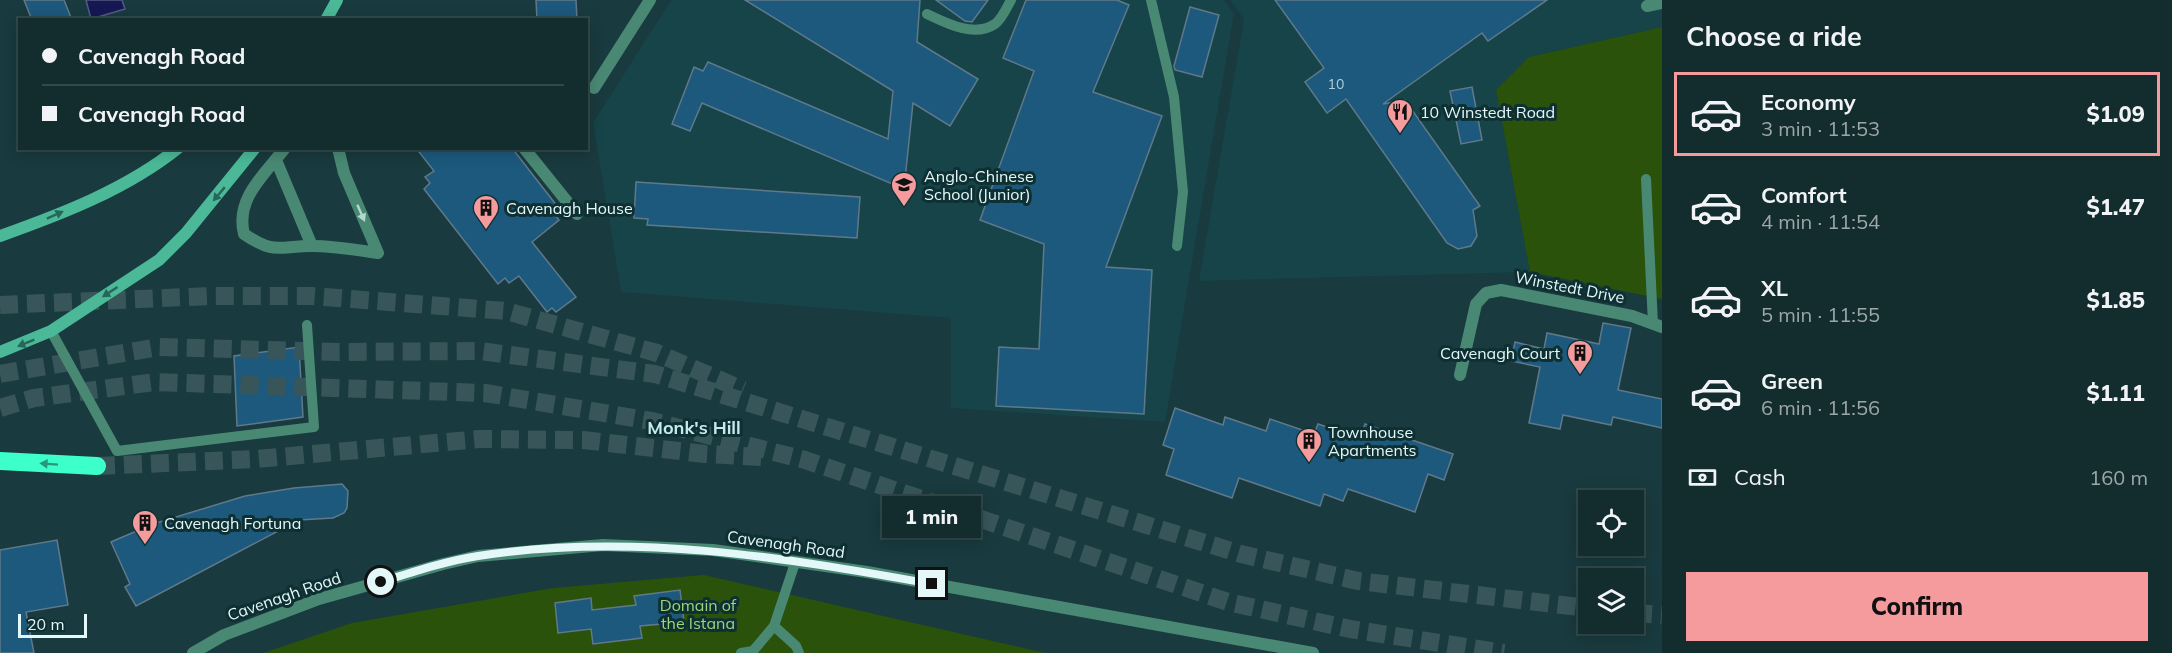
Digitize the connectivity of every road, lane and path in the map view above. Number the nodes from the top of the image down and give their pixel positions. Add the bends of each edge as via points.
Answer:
1 (337, 0) edge
2 (650, 0) edge
3 (1011, 0) edge
4 (1151, 0) edge
5 (1646, 3) edge
6 (1662, 3) edge
7 (927, 14) dead end
8 (327, 18) edge
9 (594, 88) dead end
10 (175, 150) edge
11 (253, 150) edge
12 (284, 150) edge
13 (338, 150) edge
14 (526, 150) edge
15 (276, 160) junction
16 (1646, 180) dead end
17 (577, 214) dead end
18 (0, 236) edge
19 (312, 246) junction
20 (1177, 246) dead end
21 (307, 325) dead end
22 (1658, 326) edge
23 (51, 331) junction
24 (0, 352) edge
25 (1460, 375) dead end
26 (0, 461) edge
27 (97, 466) tunnel mouth
28 (795, 563) junction
29 (774, 626) junction
30 (193, 653) edge
31 (741, 653) edge
32 (799, 653) edge
33 (1313, 653) edge

1 - 8 main road
2 - 9 street
3 - 7 lane via 996,23 983,29 956,28
4 - 20 lane via 1174,97 1183,192
5 - 6 street
18 -> 10 main road via 99,196 154,167
11 -> 23 main road via 159,260
12 - 15 street
13 -> 19 street via 344,173 378,253
14 - 17 street
15 - 19 street
15 - 19 street via 254,186 241,212 244,234 261,246 277,250
16 - 22 lane
21 - 23 lane via 314,426 117,450
22 - 25 street, Winstedt Drive via 1632,316 1501,290 1486,292 1476,304
23 -> 24 main road
27 -> 26 highway
28 - 29 lane
28 - 30 street, Cavenagh Road via 713,550 603,546 478,556 319,599 224,635
28 - 33 street, Cavenagh Road via 867,572
29 - 31 lane via 753,651
29 - 32 lane

